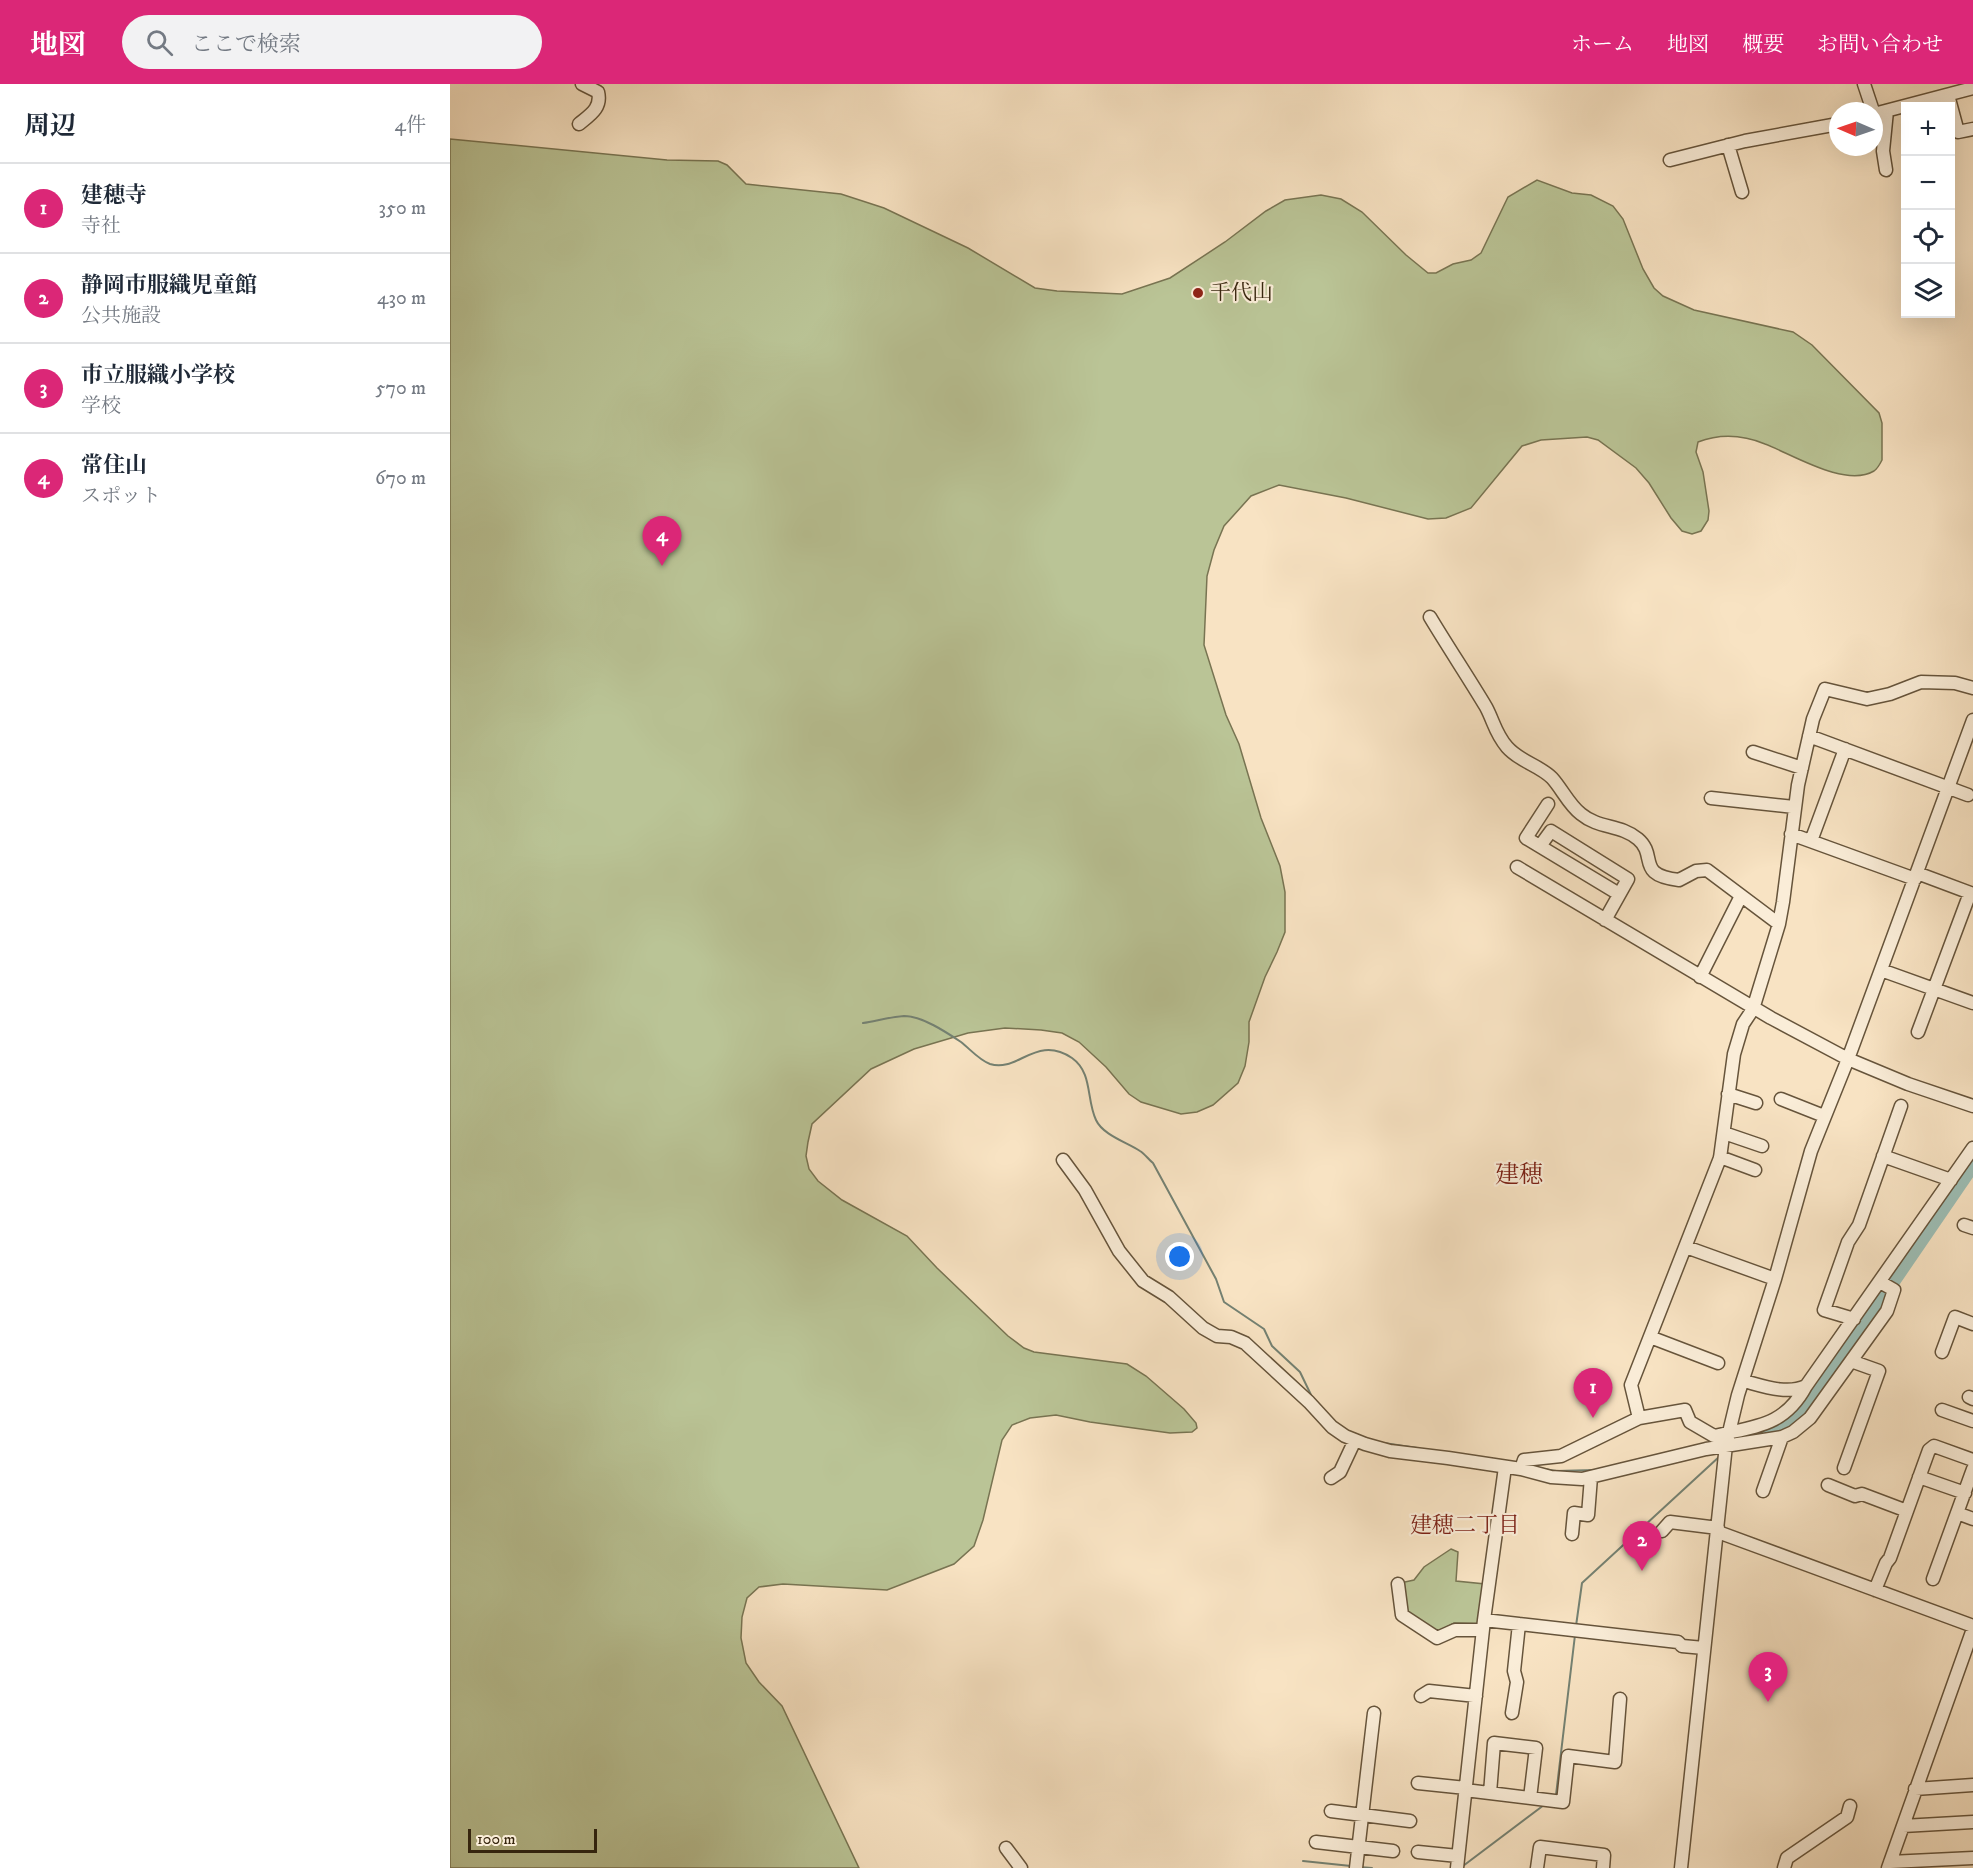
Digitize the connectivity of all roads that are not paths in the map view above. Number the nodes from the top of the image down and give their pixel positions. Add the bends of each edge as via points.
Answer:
1 (582, 84) edge
2 (1864, 84) edge
3 (1973, 88) edge
4 (1941, 96) edge
5 (1871, 102) edge
6 (1883, 111) edge
7 (579, 124) dead end
8 (1829, 126) edge
9 (1973, 129) edge
10 (1728, 145) junction
11 (1883, 151) edge
12 (1670, 160) dead end
13 (1886, 170) dead end
14 (1742, 192) dead end
15 (1430, 617) dead end
16 (1973, 688) edge
17 (1973, 720) edge
18 (1809, 736) junction
19 (1845, 749) junction
20 (1753, 752) dead end
21 (1802, 768) junction
22 (1948, 787) junction
23 (1968, 795) dead end
24 (1711, 798) dead end
25 (1548, 804) dead end
26 (1794, 807) junction
27 (1791, 834) junction
28 (1811, 841) junction
29 (1540, 846) junction
30 (1517, 867) dead end
31 (1916, 876) junction
32 (1619, 894) junction
33 (1971, 894) edge
34 (1740, 896) junction
35 (1605, 920) junction
36 (1779, 924) junction
37 (1881, 970) junction
38 (1700, 977) junction
39 (1935, 990) junction
40 (1973, 1003) edge
41 (1753, 1009) junction
42 (1918, 1032) dead end
43 (1848, 1059) junction
44 (1728, 1094) junction
45 (1781, 1099) dead end
46 (1756, 1103) dead end
47 (1900, 1106) dead end
48 (1973, 1106) edge
49 (1824, 1116) junction
50 (1724, 1133) junction
51 (1762, 1146) dead end
52 (1973, 1148) edge
53 (1882, 1156) junction
54 (1720, 1157) junction
55 (1063, 1160) dead end
56 (1755, 1170) dead end
57 (1951, 1180) junction
58 (1686, 1247) junction
59 (1774, 1280) junction
60 (1880, 1282) junction
61 (1854, 1319) junction
62 (1973, 1324) edge
63 (1650, 1337) junction
64 (1942, 1352) dead end
65 (1851, 1361) junction
66 (1718, 1363) dead end
67 (1744, 1381) junction
68 (1806, 1386) junction
69 (1942, 1410) dead end
70 (1639, 1418) junction
71 (1973, 1422) edge
72 (1782, 1437) junction
73 (1728, 1438) junction
74 (1355, 1440) junction
75 (1973, 1460) edge
76 (1505, 1467) junction
77 (1844, 1468) dead end
78 (1521, 1469) junction
79 (1973, 1470) edge
80 (1591, 1477) junction
81 (1919, 1477) junction
82 (1331, 1478) dead end
83 (1828, 1485) dead end
84 (1763, 1491) dead end
85 (1965, 1493) junction
86 (1907, 1511) junction
87 (1957, 1513) junction
88 (1973, 1519) edge
89 (1718, 1530) junction
90 (1662, 1531) dead end
91 (1572, 1534) dead end
92 (1933, 1579) dead end
93 (1398, 1584) dead end
94 (1875, 1590) junction
95 (1519, 1624) junction
96 (1484, 1625) junction
97 (1973, 1627) edge
98 (1704, 1648) junction
99 (1421, 1696) dead end
100 (1476, 1696) junction
101 (1620, 1699) dead end
102 (1374, 1713) dead end
103 (1512, 1713) dead end
104 (1418, 1783) dead end
105 (1973, 1785) edge
106 (1466, 1789) junction
107 (1916, 1789) junction
108 (1490, 1793) junction
109 (1530, 1798) junction
110 (1850, 1806) dead end
111 (1330, 1811) dead end
112 (1362, 1816) junction
113 (1410, 1821) dead end
114 (1973, 1822) edge
115 (1903, 1826) junction
116 (1316, 1842) dead end
117 (1359, 1847) junction
118 (1006, 1848) dead end
119 (1393, 1851) dead end
120 (1418, 1852) dead end
121 (1973, 1858) edge
122 (1457, 1862) edge
123 (1889, 1865) edge
124 (1021, 1868) edge
125 (1356, 1868) edge
126 (1537, 1868) edge
127 (1604, 1868) edge
128 (1681, 1868) edge
129 (1784, 1868) edge

1 - 7 street via 598,92 600,100 599,107
2 - 5 street
3 - 4 street
4 - 6 street
4 - 9 street via 1959,132
8 - 10 street
10 - 12 street
10 - 14 street
11 - 13 street
15 - 34 street via 1487,709 1502,741 1518,758 1550,776 1578,813 1601,825 1625,830 1640,841 1654,873 1679,880 1707,870
16 - 18 street via 1922,682 1867,699 1825,689
17 - 22 street
18 - 19 street
18 - 21 street
19 - 22 street
19 - 28 street
20 - 21 street
21 - 26 street
22 - 23 street
22 - 31 street
24 - 26 street
25 - 29 street via 1526,838
26 - 27 street
27 - 28 street
27 - 36 street
28 - 31 street
29 - 32 street
29 - 32 street via 1551,831 1628,879
30 - 35 street
31 - 33 street
31 - 37 street
32 - 35 street
33 - 39 street
34 - 36 street
34 - 38 street
35 - 38 street
36 - 41 street
37 - 39 street
37 - 43 street
38 - 41 street
39 - 40 street
39 - 42 street
41 - 43 street
41 - 44 street via 1738,1038
43 - 48 street
43 - 49 street
44 - 46 street
44 - 50 street
45 - 49 street
47 - 53 street
49 - 59 street
50 - 51 street
50 - 54 street
52 - 57 street
53 - 57 street
53 - 61 street via 1824,1310
54 - 56 street
54 - 58 street
55 - 74 street via 1085,1190 1119,1251 1143,1281 1169,1297 1203,1328 1245,1343 1332,1427
57 - 60 street
58 - 59 street
58 - 63 street
59 - 67 street
60 - 61 street
60 - 65 street via 1894,1290 1887,1311
61 - 68 street
62 - 64 street via 1955,1317
63 - 66 street
63 - 70 street via 1631,1385
65 - 72 street via 1810,1418
65 - 77 street via 1879,1371
67 - 68 street via 1767,1388 1798,1390
67 - 73 street
68 - 73 street via 1786,1414
69 - 71 street
70 - 73 street via 1685,1410 1690,1422 1714,1436
70 - 78 street via 1567,1454 1524,1460
72 - 73 street
72 - 84 street
73 - 80 street
73 - 89 street
74 - 76 street via 1390,1451
74 - 82 street via 1340,1472
75 - 81 street via 1934,1446
76 - 78 street
76 - 96 street
78 - 80 street via 1551,1477
79 - 85 street
80 - 91 street via 1588,1515 1574,1513
81 - 85 street
81 - 86 street
83 - 86 street
85 - 87 street
86 - 94 street
87 - 88 street
87 - 92 street
89 - 90 street via 1671,1522
89 - 94 street
89 - 98 street
93 - 96 street via 1402,1615 1437,1638
94 - 97 street
95 - 96 street
95 - 98 street
95 - 103 street
96 - 100 street
97 - 107 street
98 - 128 street
99 - 100 street via 1430,1691
100 - 106 street
101 - 109 street via 1615,1762 1568,1756 1563,1802
102 - 112 street
104 - 106 street
105 - 107 street
106 - 108 street
106 - 122 street
107 - 115 street
108 - 109 street
108 - 109 street via 1494,1743 1536,1748
110 - 129 street via 1846,1817 1787,1858
111 - 112 street
112 - 113 street
112 - 117 street
114 - 115 street
115 - 123 street
116 - 117 street
117 - 119 street
117 - 125 street
118 - 124 street
120 - 122 street
121 - 123 street
126 - 127 street via 1540,1847 1604,1854

